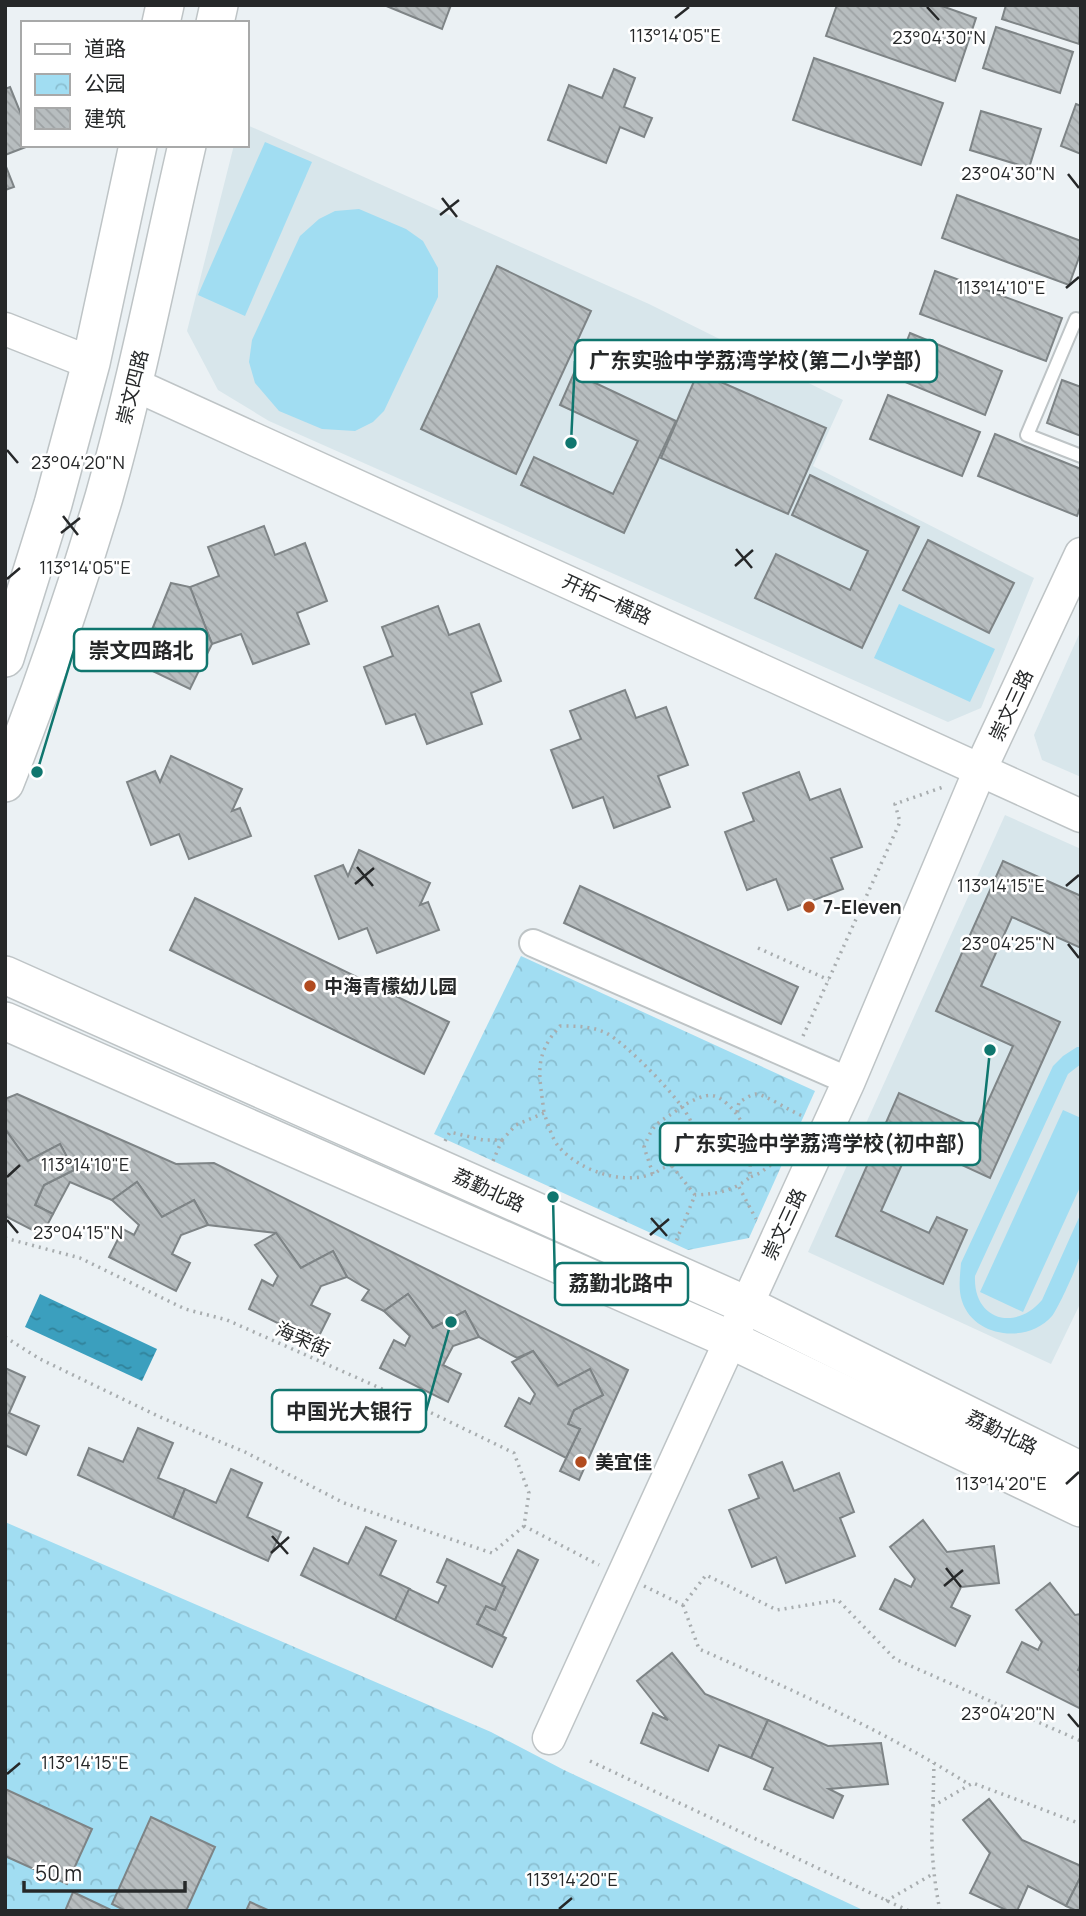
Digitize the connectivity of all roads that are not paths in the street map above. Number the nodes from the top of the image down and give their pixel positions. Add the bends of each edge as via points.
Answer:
1 (138, 147) edge
2 (187, 147) edge
3 (1078, 320) edge
4 (5, 329) edge
5 (91, 363) junction
6 (133, 384) junction
7 (1081, 456) edge
8 (1081, 554) edge
9 (5, 658) edge
10 (980, 770) junction
11 (5, 783) edge
12 (1081, 816) edge
13 (533, 943) dead end
14 (5, 949) edge
15 (5, 975) edge
16 (52, 997) junction
17 (10, 1025) edge
18 (129, 1031) junction
19 (110, 1067) junction
20 (849, 1081) junction
21 (746, 1305) junction
22 (731, 1340) junction
23 (1081, 1471) edge
24 (1081, 1508) edge
25 (550, 1738) dead end

1 - 5 main road
2 - 6 main road, 崇文四路
3 - 7 lane via 1027,435
4 - 5 street
5 - 9 main road
6 - 10 street, 开拓一横路
6 - 11 main road, 崇文四路 via 104,496 48,670
8 - 10 street, 崇文三路
10 - 12 street, 开拓一横路
10 - 20 street, 崇文三路
13 - 20 street
14 - 16 main road
15 - 16 main road, 荔勤北路
16 - 18 main road, 荔勤北路
17 - 19 main road, 荔勤北路
18 - 19 street via 110,1038 105,1052
18 - 21 main road, 荔勤北路
19 - 22 main road, 荔勤北路
20 - 21 street, 崇文三路
21 - 22 street, 崇文三路
21 - 23 main road, 荔勤北路
22 - 24 main road, 荔勤北路
22 - 25 street, 崇文三路

